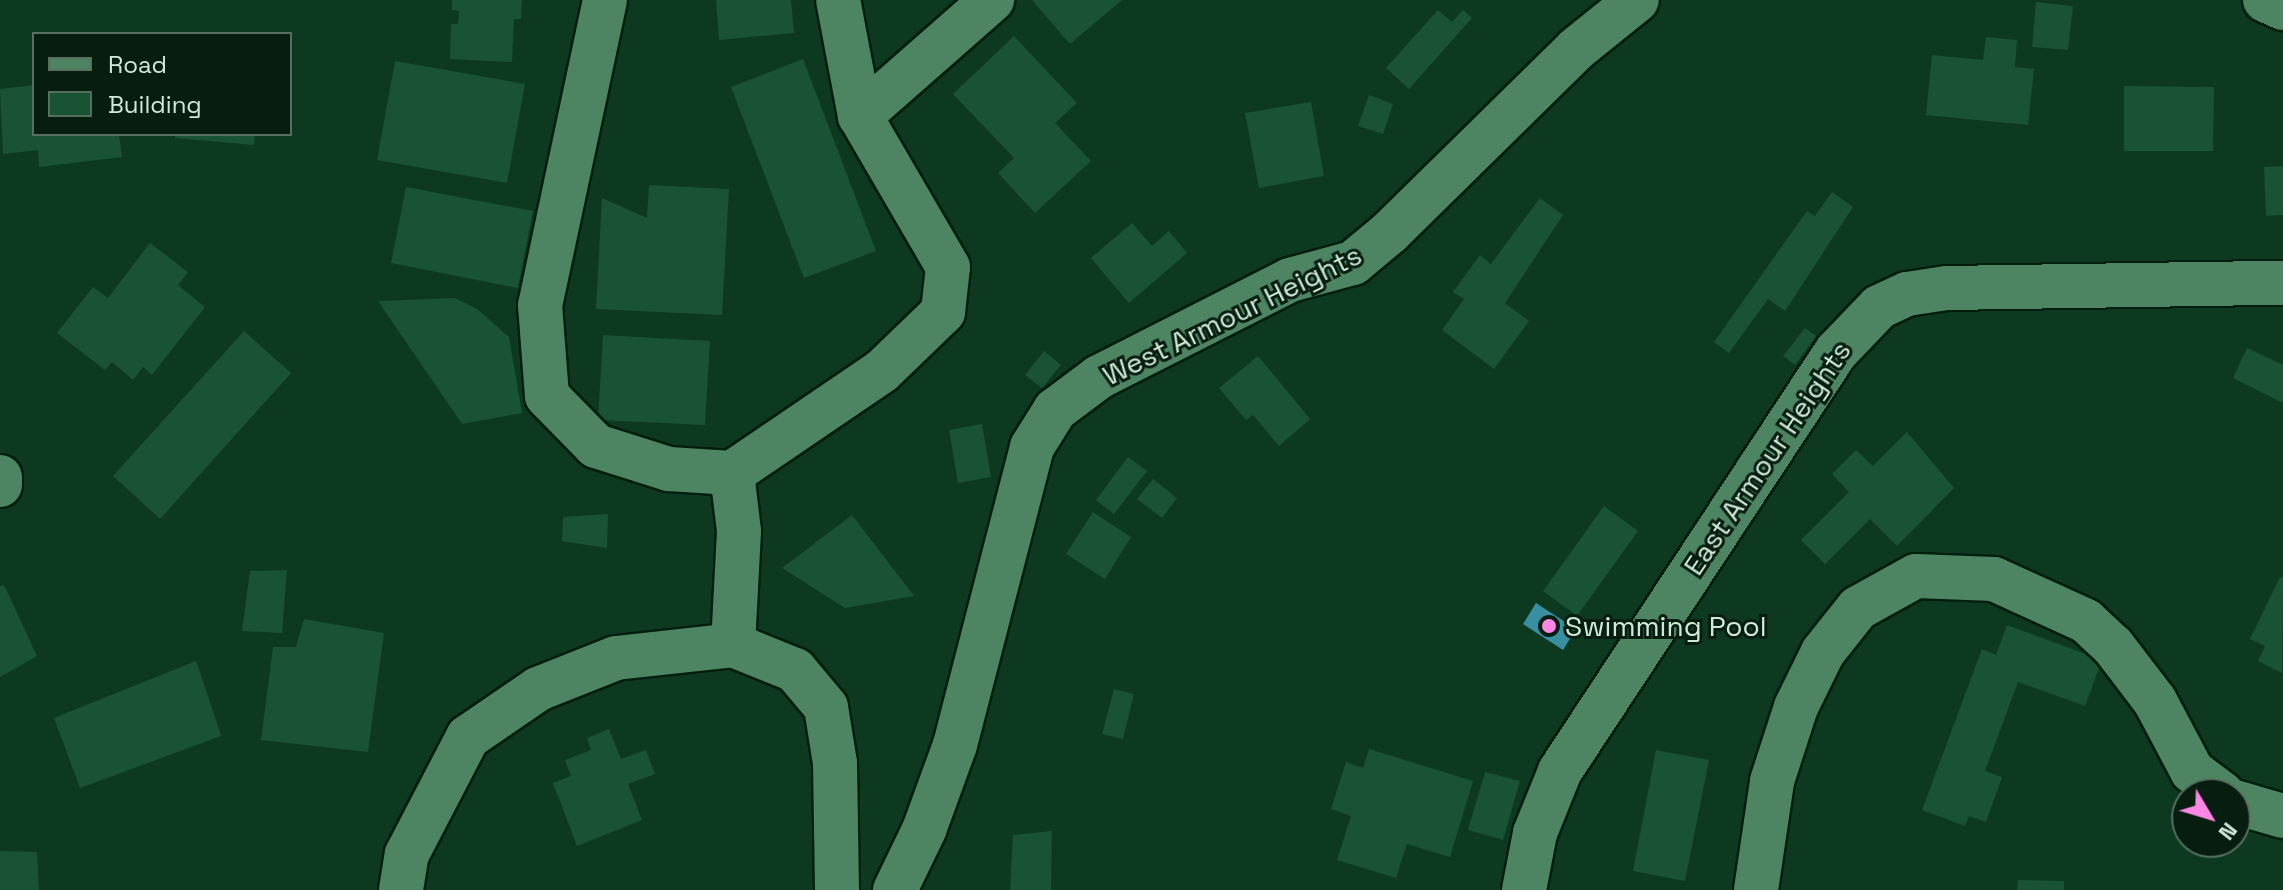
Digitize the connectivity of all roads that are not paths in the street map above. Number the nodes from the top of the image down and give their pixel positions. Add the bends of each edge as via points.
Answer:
1 (605, 0) edge
2 (838, 0) edge
3 (992, 0) edge
4 (1637, 0) edge
5 (2265, 0) edge
6 (2283, 8) edge
7 (860, 116) junction
8 (2283, 283) edge
9 (732, 473) junction
10 (0, 477) edge
11 (0, 485) edge
12 (733, 645) junction
13 (2201, 778) edge
14 (2251, 807) edge
15 (2283, 816) edge
16 (401, 890) edge
17 (837, 890) edge
18 (895, 890) edge
19 (1524, 890) edge
20 (1756, 890) edge

1 - 9 street via 540,305 547,396 596,446 669,469
2 - 7 street
3 - 7 street
4 - 18 street, West Armour Heights via 1576,49 1353,263 1290,280 1099,377 1055,410 1032,447 955,745
5 - 6 street
7 - 9 street via 948,267 943,312 882,371
8 - 19 street, East Armour Heights via 1947,288 1907,294 1879,307 1836,352 1560,771 1535,833
9 - 12 street via 739,531
10 - 11 street
12 - 16 street via 616,658 538,689 468,737 407,854
12 - 17 street via 795,670 826,707 835,763
13 - 20 street via 2192,771 2155,701 2113,646 2086,621 1994,579 1916,576 1858,608 1823,652 1796,707 1772,781
14 - 15 street

